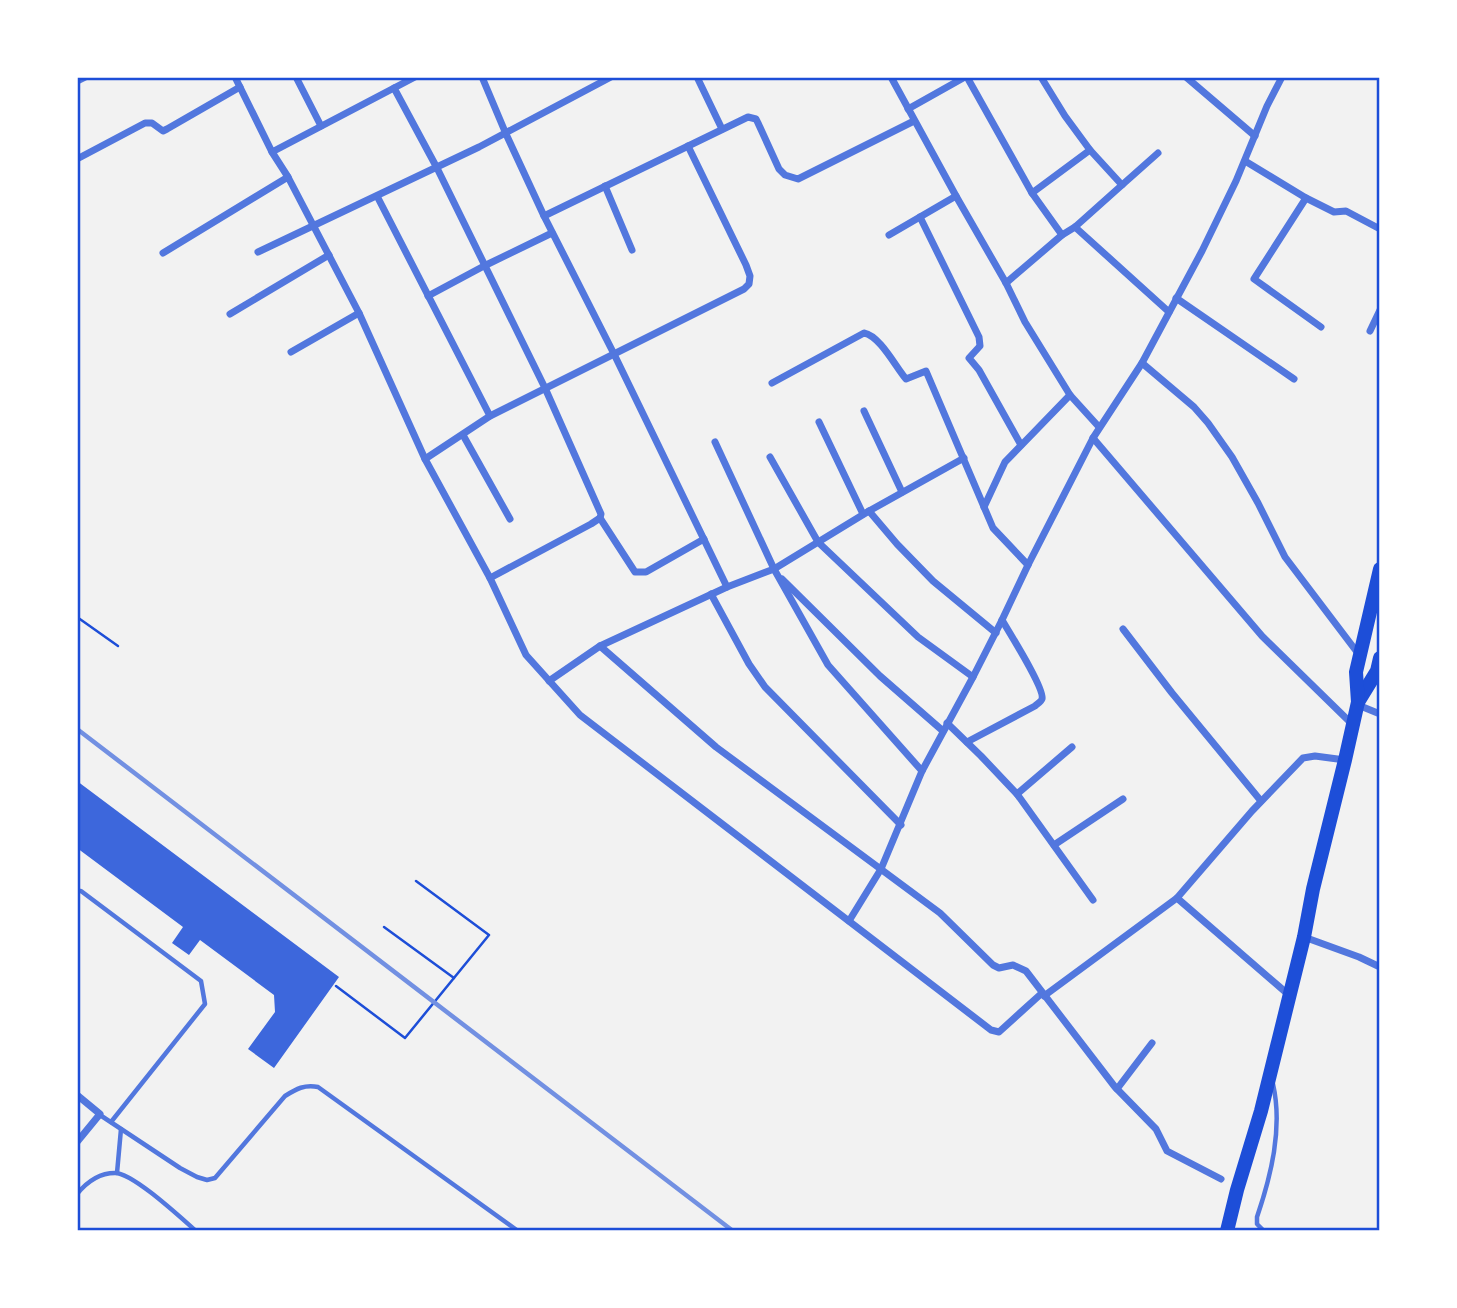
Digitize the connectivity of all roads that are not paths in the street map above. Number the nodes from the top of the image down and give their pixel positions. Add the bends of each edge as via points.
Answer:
1 (85, 77) edge
2 (235, 77) edge
3 (296, 77) edge
4 (415, 77) edge
5 (482, 77) edge
6 (697, 77) edge
7 (891, 77) edge
8 (966, 77) edge
9 (1041, 77) edge
10 (1186, 77) edge
11 (1282, 77) edge
12 (609, 78) edge
13 (77, 81) edge
14 (240, 87) junction
15 (394, 88) junction
16 (908, 109) junction
17 (914, 121) junction
18 (321, 126) junction
19 (722, 129) junction
20 (506, 134) junction
21 (1255, 136) junction
22 (688, 146) junction
23 (1090, 150) junction
24 (272, 152) junction
25 (1158, 153) dead end
26 (77, 159) edge
27 (1245, 161) junction
28 (437, 168) junction
29 (288, 177) junction
30 (1122, 185) junction
31 (606, 186) junction
32 (1032, 193) junction
33 (377, 196) junction
34 (956, 196) junction
35 (1307, 198) junction
36 (544, 216) junction
37 (920, 217) junction
38 (314, 227) junction
39 (1075, 227) junction
40 (1380, 229) edge
41 (552, 233) junction
42 (889, 235) dead end
43 (1062, 235) junction
44 (632, 250) dead end
45 (258, 252) dead end
46 (163, 254) dead end
47 (328, 255) junction
48 (484, 266) junction
49 (1006, 283) junction
50 (428, 296) junction
51 (1176, 298) junction
52 (1380, 310) edge
53 (1169, 312) junction
54 (359, 313) junction
55 (230, 314) dead end
56 (1321, 327) dead end
57 (1370, 331) dead end
58 (290, 352) dead end
59 (614, 354) junction
60 (1142, 363) junction
61 (1294, 379) dead end
62 (772, 383) dead end
63 (545, 388) junction
64 (1070, 395) junction
65 (864, 411) dead end
66 (490, 416) junction
67 (820, 422) dead end
68 (1099, 427) junction
69 (463, 435) junction
70 (1093, 438) junction
71 (715, 442) dead end
72 (1021, 445) junction
73 (770, 457) dead end
74 (425, 458) junction
75 (964, 458) junction
76 (902, 492) junction
77 (984, 506) junction
78 (866, 512) junction
79 (600, 518) junction
80 (510, 519) dead end
81 (704, 539) junction
82 (818, 542) junction
83 (1028, 565) junction
84 (1380, 569) edge
85 (777, 573) junction
86 (490, 578) junction
87 (727, 587) junction
88 (711, 594) junction
89 (1002, 620) junction
90 (1123, 629) dead end
91 (996, 633) junction
92 (600, 646) junction
93 (1360, 656) junction
94 (1380, 658) edge
95 (973, 677) junction
96 (550, 681) junction
97 (1358, 704) junction
98 (1380, 714) edge
99 (1353, 725) junction
100 (945, 727) junction
101 (967, 742) junction
102 (1072, 747) dead end
103 (1345, 760) junction
104 (922, 771) junction
105 (1017, 794) junction
106 (1123, 799) dead end
107 (1261, 801) junction
108 (901, 825) junction
109 (1054, 845) junction
110 (881, 869) junction
111 (77, 891) edge
112 (1177, 898) junction
113 (1093, 900) dead end
114 (849, 921) junction
115 (1304, 937) junction
116 (1380, 967) edge
117 (1043, 995) junction
118 (1289, 995) junction
119 (1152, 1043) dead end
120 (1270, 1072) junction
121 (1117, 1089) junction
122 (77, 1096) edge
123 (100, 1115) junction
124 (111, 1122) junction
125 (121, 1129) junction
126 (77, 1142) edge
127 (117, 1172) junction
128 (1221, 1179) dead end
129 (77, 1194) edge
130 (196, 1231) edge
131 (518, 1231) edge
132 (1227, 1231) edge
133 (1264, 1231) edge

1 - 13 street
2 - 14 street
3 - 18 street
4 - 15 street
5 - 20 street
6 - 19 street
7 - 16 street
8 - 16 street
8 - 32 street
9 - 23 street
10 - 21 street
11 - 21 street
12 - 20 street
14 - 24 street
14 - 26 street via 163,131 145,123
15 - 18 street
15 - 28 street
16 - 17 street
17 - 19 street via 798,179 779,169 755,119 748,117
17 - 34 street
18 - 24 street
19 - 22 street
20 - 28 street
20 - 36 street
21 - 27 street
22 - 31 street
22 - 59 street via 746,265 749,284
23 - 30 street
23 - 32 street
24 - 29 street
25 - 30 street
27 - 35 street
27 - 51 street
28 - 33 street
28 - 48 street
29 - 38 street
29 - 46 street
30 - 39 street
31 - 36 street
31 - 44 street
32 - 43 street
33 - 38 street
33 - 50 street
34 - 37 street
34 - 49 street
35 - 40 street
35 - 56 street via 1254,279
36 - 41 street
37 - 42 street
37 - 72 street via 979,337 980,346 969,358
38 - 45 street
38 - 47 street
39 - 43 street
39 - 53 street
41 - 48 street
41 - 59 street
43 - 49 street
47 - 54 street
47 - 55 street
48 - 50 street
48 - 63 street
49 - 64 street
50 - 66 street
51 - 53 street
51 - 61 street
52 - 57 street
53 - 60 street
54 - 58 street
54 - 74 street
59 - 63 street
59 - 81 street
60 - 68 street
60 - 93 street via 1208,423 1232,457 1285,557
62 - 75 street via 864,333 870,334 906,379 927,372
63 - 66 street
63 - 79 street
64 - 68 street
64 - 72 street
65 - 76 street
66 - 69 street
67 - 78 street
68 - 70 street
69 - 74 street
69 - 80 street
70 - 83 street
70 - 99 street via 1262,636
71 - 85 street
72 - 77 street via 1005,462
73 - 82 street
74 - 86 street
75 - 76 street
75 - 77 street
76 - 78 street
77 - 83 street via 996,533
78 - 82 street
78 - 91 street via 933,581
79 - 81 street via 635,572 646,572
79 - 86 street
81 - 87 street
82 - 85 street
82 - 95 street via 918,638
83 - 89 street
84 - 93 main road
85 - 87 street
85 - 100 street via 880,676
85 - 104 street via 828,665
86 - 96 street via 526,655
87 - 88 street
88 - 92 street
88 - 108 street via 765,687
89 - 91 street
89 - 101 street via 1043,698
90 - 107 street
91 - 95 street
92 - 96 street
92 - 110 street via 716,747
93 - 97 main road
94 - 97 main road
95 - 100 street
96 - 114 street via 580,715
97 - 98 street
97 - 99 main road
99 - 103 main road
100 - 101 street
100 - 104 street
101 - 105 street
102 - 105 street
103 - 107 street via 1303,758
103 - 115 main road
104 - 108 street
105 - 109 street
106 - 109 street
107 - 112 street
108 - 110 street
109 - 113 street
110 - 114 street
110 - 117 street via 940,913 993,965 1013,965 1026,971
111 - 124 lane via 201,981 205,1004
112 - 117 street
112 - 118 street
114 - 117 street via 995,1032
115 - 116 street
115 - 118 main road
117 - 121 street
118 - 120 main road
119 - 121 street
120 - 132 main road
120 - 133 lane via 1276,1128 1270,1175 1257,1217
121 - 128 street via 1157,1129 1167,1151
122 - 123 street
123 - 124 lane
123 - 126 street
124 - 125 lane
125 - 127 lane
125 - 131 lane via 207,1180 215,1178 285,1096 309,1085 318,1087
127 - 129 lane via 99,1175
127 - 130 lane

